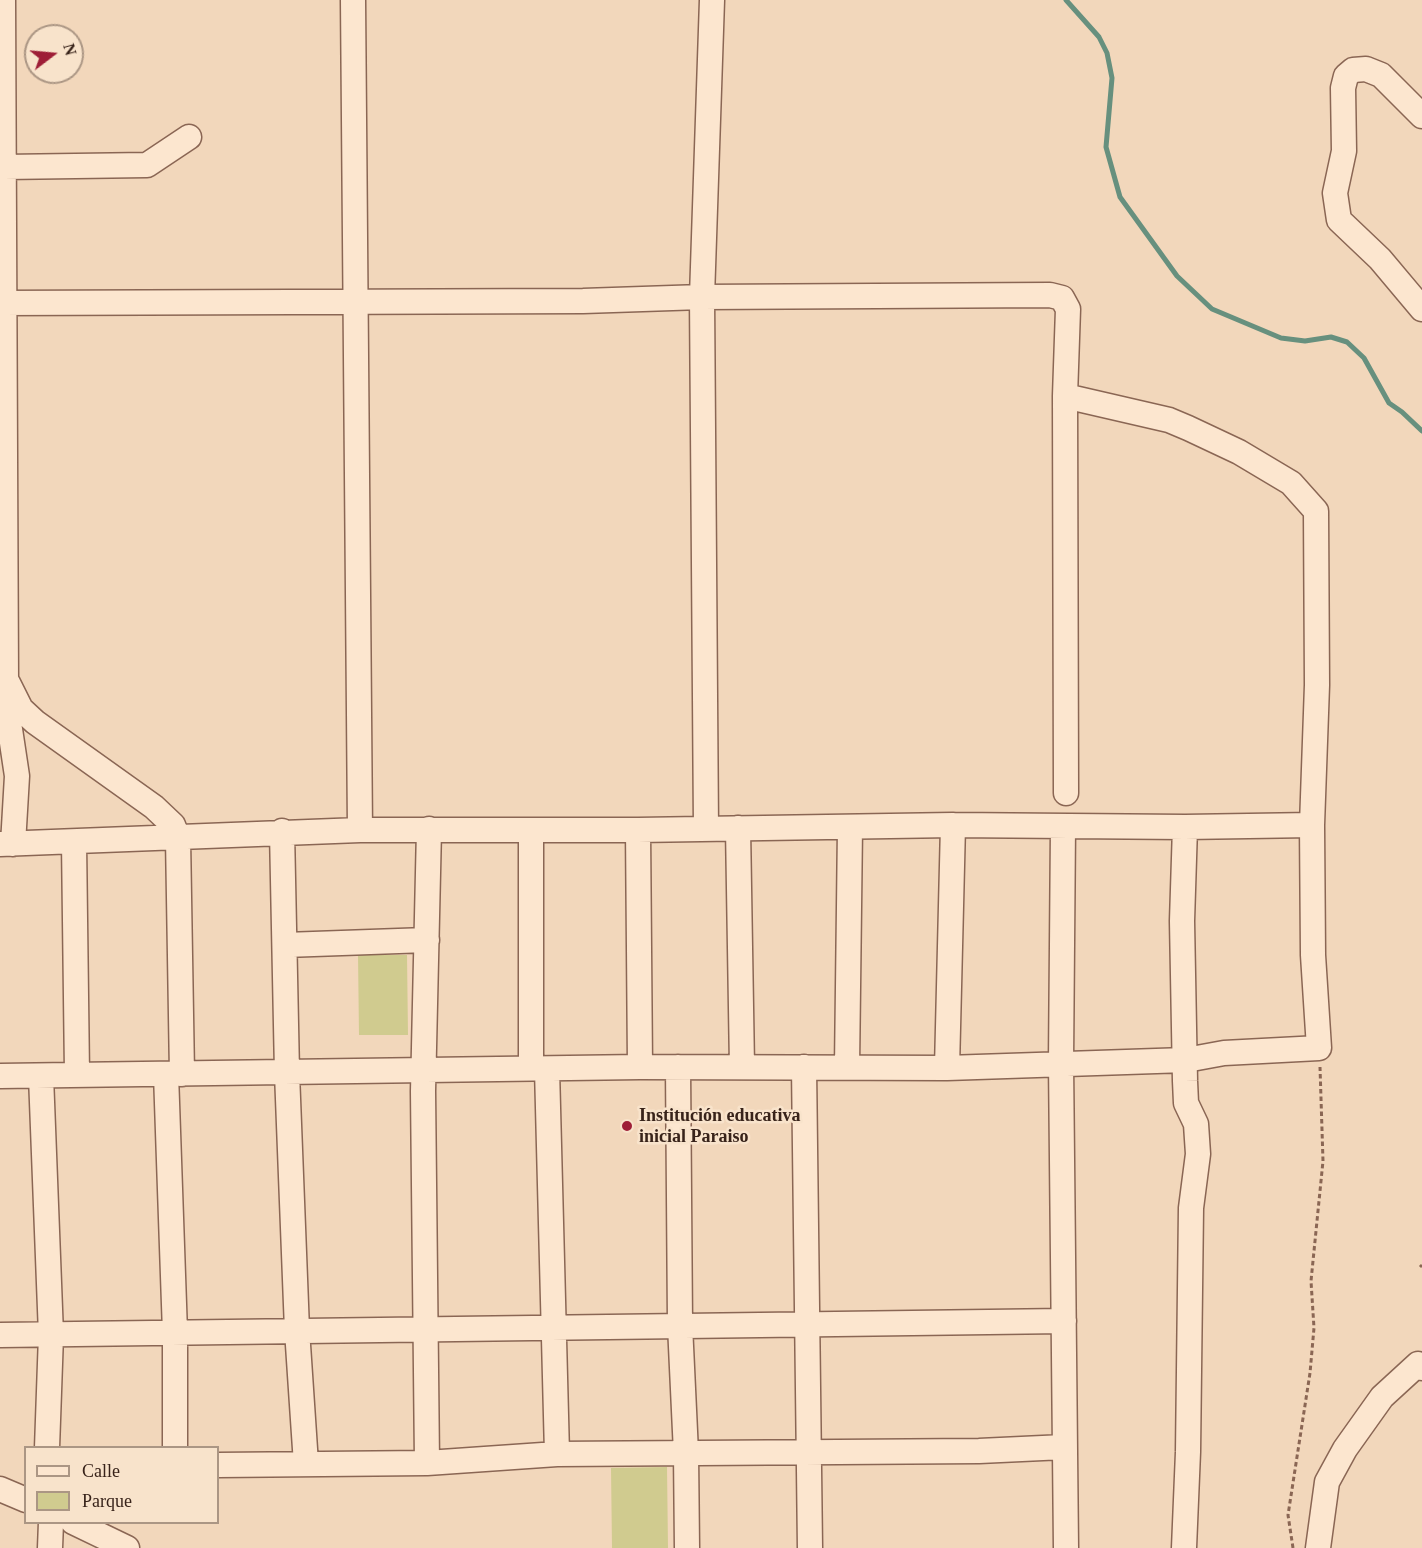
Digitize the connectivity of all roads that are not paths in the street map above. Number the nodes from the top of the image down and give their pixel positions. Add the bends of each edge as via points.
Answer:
1 (3, 0) edge
2 (353, 0) edge
3 (711, 0) edge
4 (1422, 116) edge
5 (189, 137) dead end
6 (4, 167) junction
7 (702, 297) junction
8 (356, 302) junction
9 (3, 303) edge
10 (1422, 309) edge
11 (1065, 396) junction
12 (3, 678) edge
13 (1066, 793) dead end
14 (953, 825) junction
15 (1312, 825) junction
16 (850, 826) junction
17 (1063, 827) junction
18 (1185, 827) junction
19 (738, 828) junction
20 (706, 829) junction
21 (360, 830) junction
22 (429, 830) junction
23 (638, 830) junction
24 (282, 831) junction
25 (531, 831) junction
26 (178, 838) junction
27 (74, 842) junction
28 (7, 844) edge
29 (427, 940) junction
30 (285, 945) junction
31 (1186, 1060) junction
32 (1060, 1062) junction
33 (678, 1066) junction
34 (640, 1067) junction
35 (742, 1067) junction
36 (804, 1067) junction
37 (847, 1067) junction
38 (539, 1068) junction
39 (947, 1068) junction
40 (424, 1070) junction
41 (286, 1073) junction
42 (77, 1074) junction
43 (174, 1074) junction
44 (0, 1076) edge
45 (41, 1076) junction
46 (1064, 1321) junction
47 (808, 1324) junction
48 (680, 1325) junction
49 (554, 1329) junction
50 (297, 1330) junction
51 (424, 1331) junction
52 (175, 1333) junction
53 (0, 1335) edge
54 (51, 1335) junction
55 (1422, 1368) edge
56 (46, 1446) edge
57 (174, 1446) edge
58 (1065, 1447) junction
59 (810, 1451) junction
60 (686, 1453) junction
61 (557, 1454) junction
62 (427, 1463) junction
63 (306, 1464) junction
64 (219, 1465) edge
65 (0, 1489) edge
66 (24, 1499) edge
67 (51, 1524) edge
68 (77, 1524) edge
69 (50, 1548) edge
70 (127, 1548) edge
71 (687, 1548) edge
72 (810, 1548) edge
73 (1066, 1548) edge
74 (1184, 1548) edge
75 (1318, 1548) edge

1 - 6 street
2 - 8 street
3 - 7 street
4 - 10 street via 1381,75 1366,69 1353,70 1346,76 1344,151 1335,193 1339,220 1380,259
5 - 6 street via 147,165
6 - 9 street
7 - 8 street
7 - 11 street via 1062,298 1068,309
7 - 20 street
8 - 9 street
8 - 21 street
9 - 12 street
11 - 13 street
11 - 15 street via 1188,428 1291,483 1316,511 1317,685
12 - 26 street via 21,709 35,722 154,807 173,825
12 - 28 street via 17,776
14 - 16 street
14 - 17 street
14 - 39 street
15 - 18 street
15 - 31 street via 1313,955 1319,1048 1224,1053
16 - 19 street
16 - 37 street
17 - 18 street
17 - 32 street
18 - 31 street via 1182,921
19 - 20 street
19 - 35 street
20 - 23 street
21 - 22 street
21 - 24 street
22 - 25 street
22 - 29 street
23 - 25 street
23 - 34 street
24 - 26 street
24 - 30 street
25 - 38 street
26 - 27 street
26 - 43 street
27 - 28 street
27 - 42 street
29 - 30 street
29 - 40 street
30 - 41 street
31 - 32 street
31 - 74 street via 1186,1103 1196,1124 1198,1154 1191,1208
32 - 39 street
32 - 46 street
33 - 34 street
33 - 35 street
33 - 48 street
34 - 38 street
35 - 36 street
36 - 37 street
36 - 47 street
37 - 39 street
38 - 40 street
38 - 49 street
40 - 41 street
40 - 51 street
41 - 43 street
41 - 50 street
42 - 43 street
42 - 45 street
43 - 52 street
44 - 45 street
45 - 54 street
46 - 47 street
46 - 58 street
47 - 48 street
47 - 59 street
48 - 49 street
48 - 60 street
49 - 51 street
49 - 61 street
50 - 51 street
50 - 52 street
50 - 63 street
51 - 62 street
52 - 54 street
52 - 57 street
53 - 54 street
54 - 56 street
55 - 75 street via 1418,1364 1382,1397 1345,1449 1327,1482
58 - 59 street
58 - 73 street
59 - 60 street
59 - 72 street
60 - 61 street
60 - 71 street
61 - 62 street
62 - 63 street
63 - 64 street
65 - 66 street
67 - 69 street
68 - 70 street

